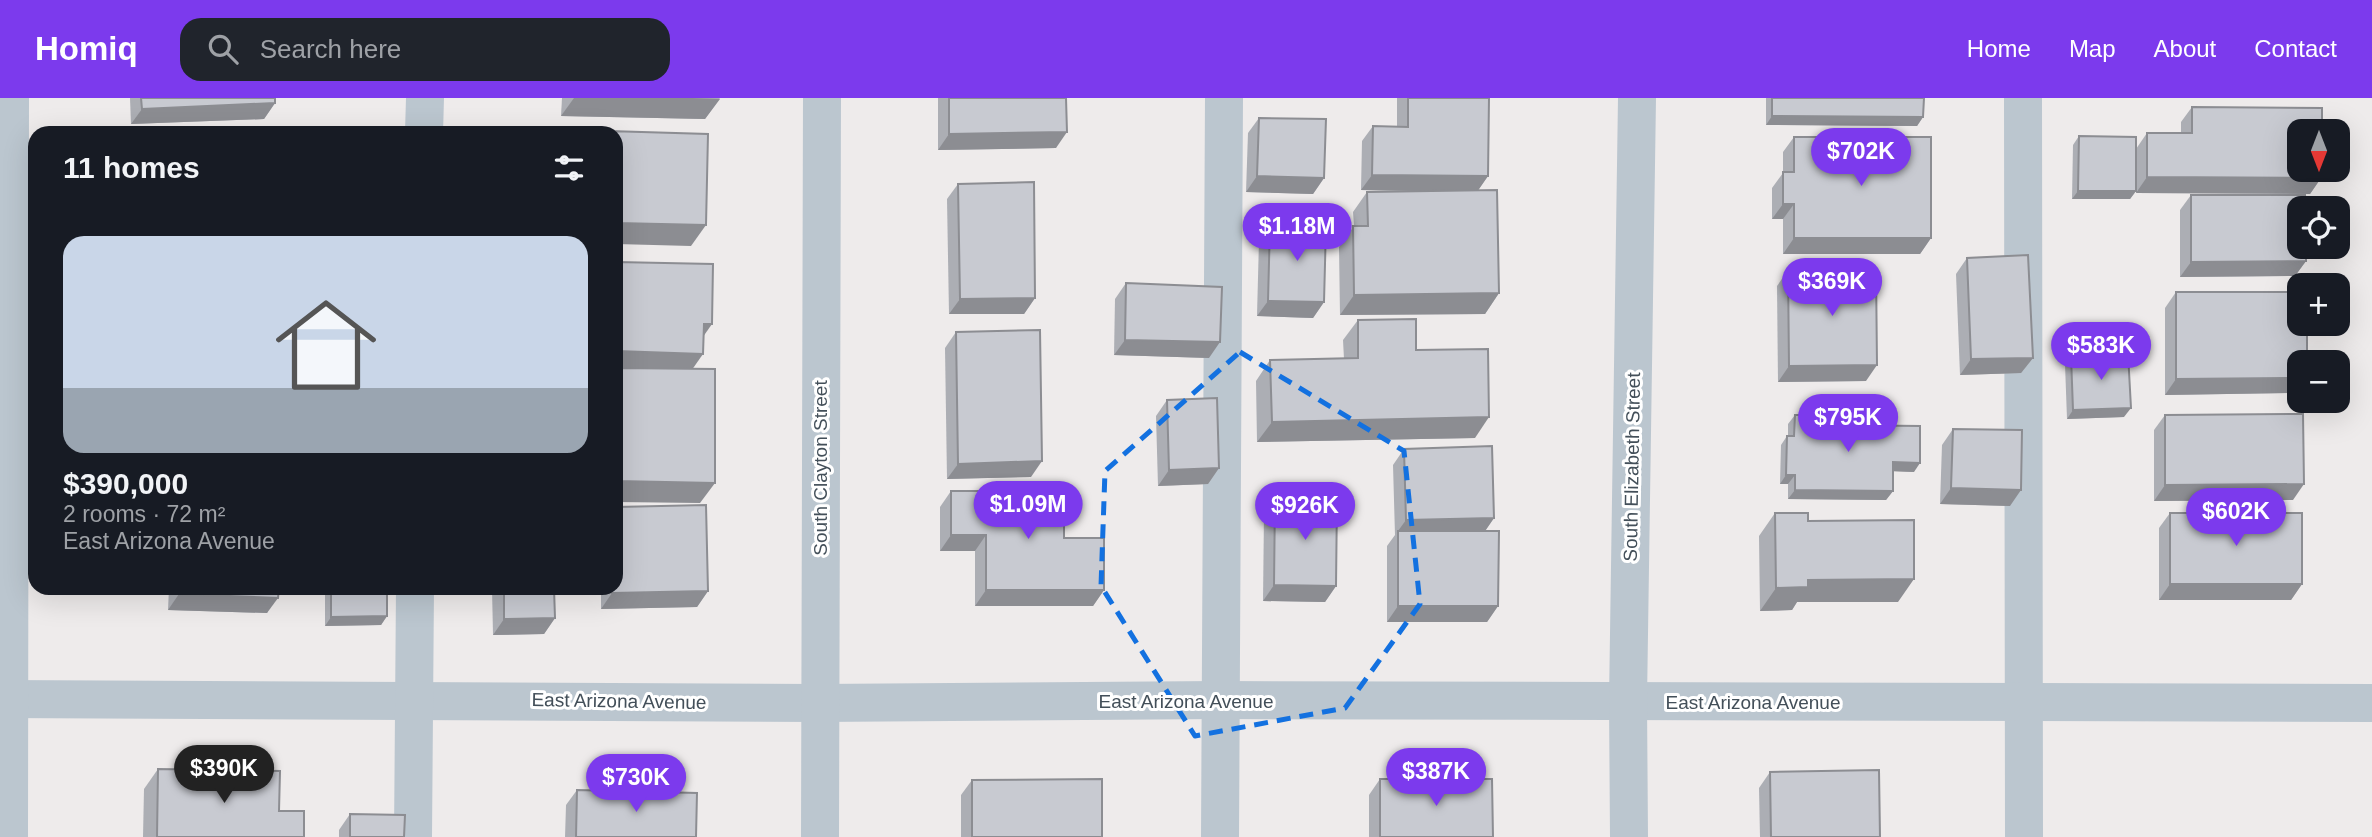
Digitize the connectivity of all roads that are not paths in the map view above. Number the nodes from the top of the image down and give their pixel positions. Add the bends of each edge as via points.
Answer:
1 (10, 98) edge
2 (425, 98) edge
3 (822, 98) edge
4 (1224, 98) edge
5 (1637, 98) edge
6 (2023, 98) edge
7 (424, 126) edge
8 (415, 595) edge
9 (5, 699) edge
10 (413, 699) junction
11 (1220, 700) junction
12 (1628, 701) junction
13 (2024, 702) junction
14 (819, 703) junction
15 (2372, 703) edge
16 (9, 837) edge
17 (413, 837) edge
18 (820, 837) edge
19 (1220, 837) edge
20 (1629, 837) edge
21 (2024, 837) edge

1 - 9 street
2 - 7 street
3 - 14 street, South Clayton Street
4 - 11 street
5 - 12 street, South Elizabeth Street
6 - 13 street
8 - 10 street
9 - 10 street, East Arizona Avenue
9 - 16 street
10 - 14 street, East Arizona Avenue
10 - 17 street
11 - 12 street, East Arizona Avenue
11 - 14 street, East Arizona Avenue
11 - 19 street
12 - 13 street, East Arizona Avenue
12 - 20 street, South Elizabeth Street
13 - 15 street, East Arizona Avenue
13 - 21 street
14 - 18 street, South Clayton Street

